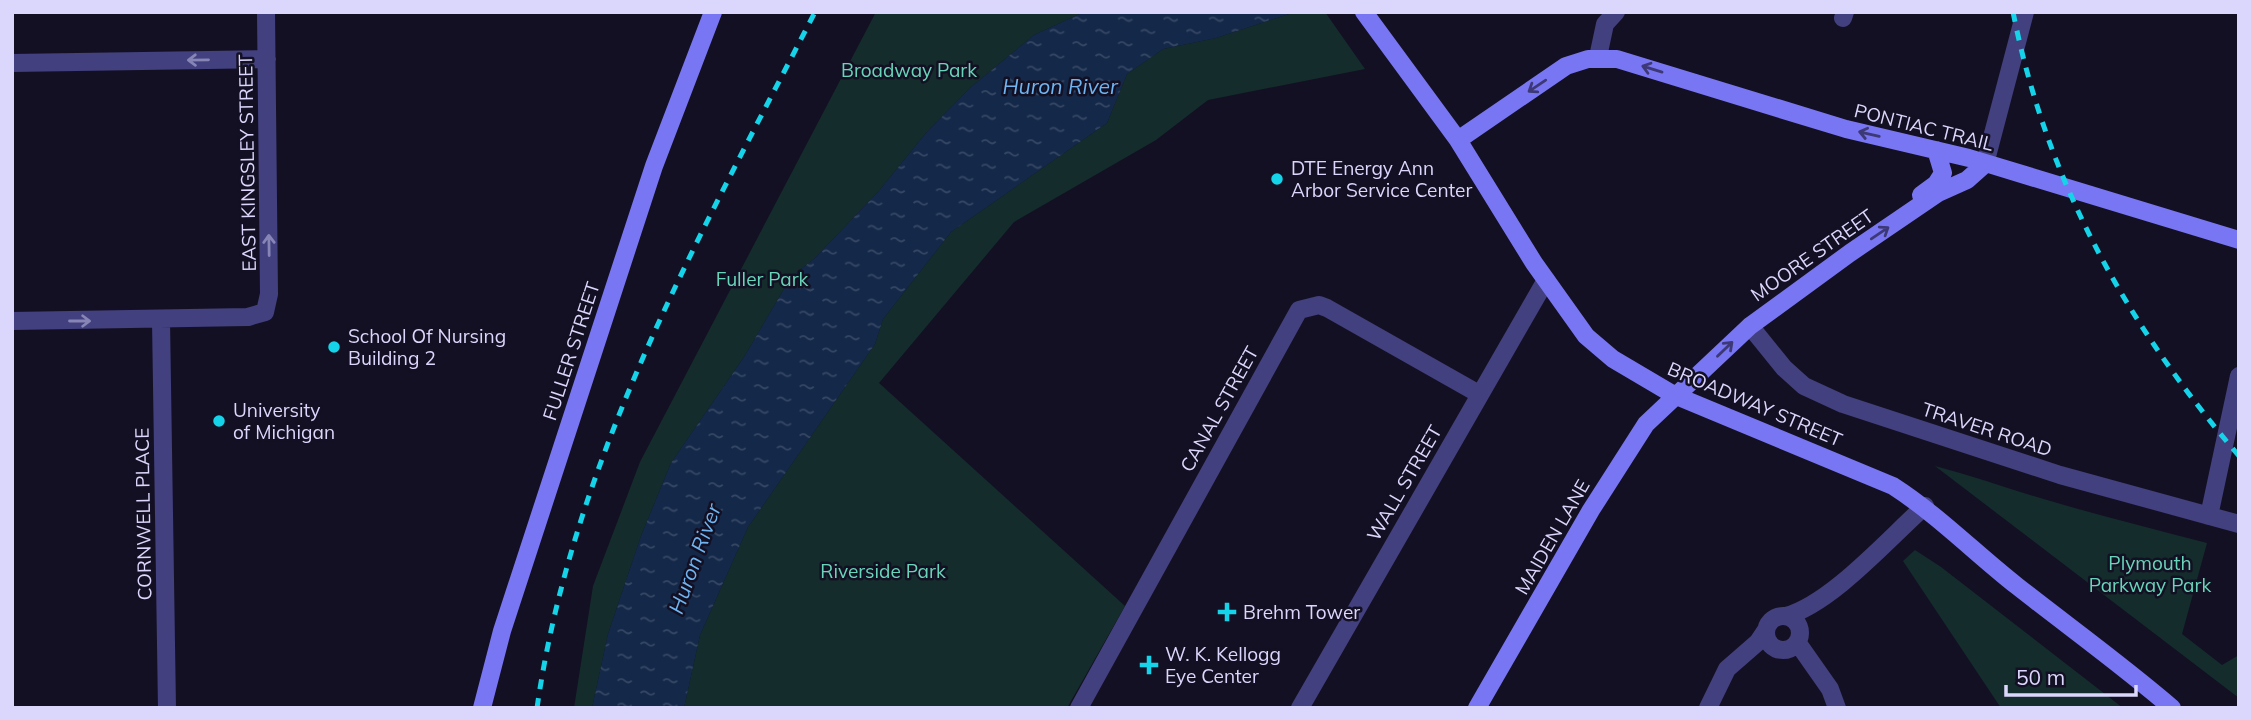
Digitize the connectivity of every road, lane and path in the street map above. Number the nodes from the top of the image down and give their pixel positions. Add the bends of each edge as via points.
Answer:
1 (266, 12) edge
2 (713, 12) edge
3 (1364, 12) edge
4 (1616, 12) edge
5 (2025, 12) edge
6 (1598, 57) junction
7 (267, 59) junction
8 (12, 63) edge
9 (1458, 140) junction
10 (1936, 150) junction
11 (1985, 164) junction
12 (1909, 213) junction
13 (2239, 240) edge
14 (1546, 279) junction
15 (161, 320) junction
16 (12, 321) edge
17 (1749, 326) junction
18 (2239, 376) edge
19 (1479, 394) junction
20 (1674, 395) junction
21 (1924, 506) junction
22 (2209, 516) junction
23 (2239, 524) edge
24 (1830, 592) junction
25 (1786, 616) junction
26 (1766, 630) junction
27 (1791, 643) junction
28 (1719, 687) junction
29 (167, 708) edge
30 (482, 708) edge
31 (1079, 708) edge
32 (1300, 708) edge
33 (1477, 708) edge
34 (1708, 708) edge
35 (1831, 708) edge
36 (1837, 708) edge
37 (2172, 708) edge

1 - 7 street, EAST KINGSLEY STREET
2 - 30 main road, FULLER STREET via 654,166 502,631
3 - 9 main road, BROADWAY STREET
4 - 6 street via 1605,24
5 - 11 street
6 -> 9 main road via 1566,66
10 -> 6 main road, PONTIAC TRAIL via 1846,129 1631,62
7 -> 8 street
15 -> 7 street, EAST KINGSLEY STREET via 248,317 265,312 269,296
9 - 14 main road, BROADWAY STREET
10 - 11 main road, PONTIAC TRAIL
10 - 12 main road via 1943,173 1911,204
11 - 12 main road, MOORE STREET via 1967,180
11 - 13 main road, PONTIAC TRAIL
17 -> 12 main road, MOORE STREET
14 - 19 street, WALL STREET
14 - 20 main road, BROADWAY STREET via 1586,336 1613,359
16 -> 15 street
15 - 29 street, CORNWELL PLACE
20 -> 17 main road, MOORE STREET
17 - 22 street, TRAVER ROAD via 1804,386 1843,404 2048,471
18 - 22 street
19 - 31 street, CANAL STREET via 1328,307 1299,310
19 - 32 street, WALL STREET
20 - 21 main road, BROADWAY STREET via 1893,486
20 - 33 main road, MAIDEN LANE via 1630,447
21 - 24 street
21 - 37 main road, BROADWAY STREET
22 - 23 street, TRAVER ROAD
24 - 25 street
24 - 27 street
25 - 26 street via 1775,618
25 - 27 street via 1795,621
26 - 27 street via 1768,642
26 - 28 street via 1727,669
27 - 28 street via 1752,661
27 - 35 street
27 - 36 street via 1830,689
28 - 34 street

